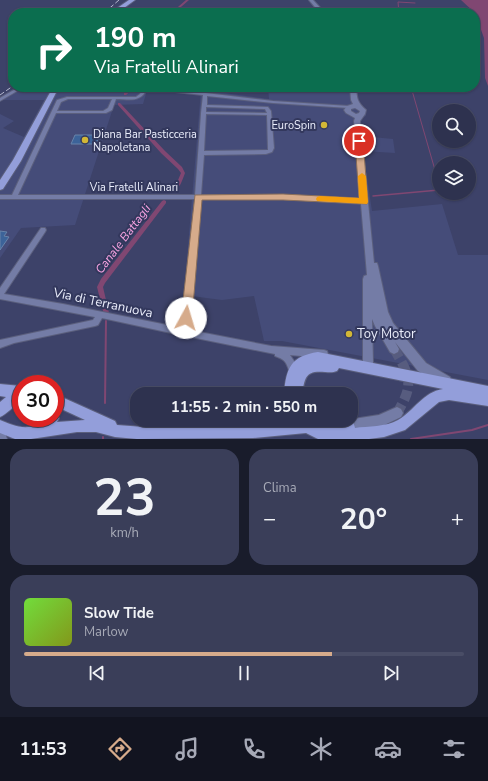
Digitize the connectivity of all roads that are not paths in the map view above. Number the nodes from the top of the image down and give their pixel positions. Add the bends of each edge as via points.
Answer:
1 (132, 0) edge
2 (311, 0) edge
3 (120, 8) edge
4 (318, 8) edge
5 (14, 92) edge
6 (52, 92) edge
7 (144, 92) edge
8 (183, 92) edge
9 (353, 92) edge
10 (205, 95) junction
11 (114, 98) junction
12 (0, 100) edge
13 (204, 106) junction
14 (351, 108) junction
15 (54, 112) junction
16 (203, 113) junction
17 (268, 114) junction
18 (358, 118) junction
19 (201, 153) junction
20 (0, 187) edge
21 (0, 197) edge
22 (14, 197) junction
23 (198, 197) junction
24 (364, 202) junction
25 (43, 230) dead end
26 (369, 250) junction
27 (0, 295) edge
28 (100, 315) junction
29 (185, 333) junction
30 (0, 344) edge
31 (394, 349) tunnel mouth
32 (271, 350) junction
33 (368, 363) junction
34 (294, 370) junction
35 (426, 379) junction
36 (453, 385) junction
37 (290, 387) edge
38 (297, 387) edge
39 (0, 390) edge
40 (12, 391) edge
41 (488, 392) edge
42 (488, 396) edge
43 (12, 400) edge
44 (488, 400) edge
45 (64, 404) edge
46 (0, 411) edge
47 (397, 413) tunnel mouth
48 (358, 424) edge
49 (0, 427) edge
50 (45, 427) edge
51 (267, 427) edge
52 (290, 427) edge
53 (315, 427) edge
54 (253, 432) junction
55 (139, 433) junction
56 (33, 437) edge
57 (3, 439) edge

1 - 3 main road
2 - 4 street
5 - 12 street
6 - 20 main road via 17,161
7 - 11 street via 140,97
8 - 10 street
9 - 14 street
10 - 13 street
10 - 14 street
11 - 15 street via 62,99
11 - 15 street via 110,110 104,112
13 - 16 street
13 - 17 street via 266,108
14 - 18 street
14 - 18 street via 358,107 363,112
15 - 22 street
16 - 17 street
16 - 19 street
17 - 19 street via 270,151
18 - 24 street
19 - 23 street
21 - 22 street, Via Fratelli Alinari
22 - 23 street, Via Fratelli Alinari
23 - 24 street, Via Fratelli Alinari via 283,197
23 - 29 street
24 - 26 street
25 - 27 street
26 - 31 street via 378,323
26 - 33 street
26 - 36 street via 377,274 383,312 389,326 422,367
27 - 28 street, Via di Terranuova
28 - 29 street, Via di Terranuova
28 - 30 street via 95,323
29 - 32 street, Via di Terranuova
32 - 33 street, Via di Terranuova via 315,352
32 - 34 street, Via di Terranuova via 290,360
33 - 35 street, Via di Terranuova
34 - 35 main road via 306,359 318,358
34 - 37 main road
35 - 36 main road
36 - 41 main road
38 - 42 main road via 300,374 311,366 322,365
39 - 40 main road
43 - 46 main road
44 - 53 main road via 449,394 436,396 401,426 384,431 354,434 320,433
45 - 55 main road via 108,424
47 - 48 street via 380,421
49 - 56 main road
49 - 57 street
50 - 56 main road
51 - 54 main road
52 - 54 main road
54 - 55 main road
55 - 56 main road via 96,426 77,426

